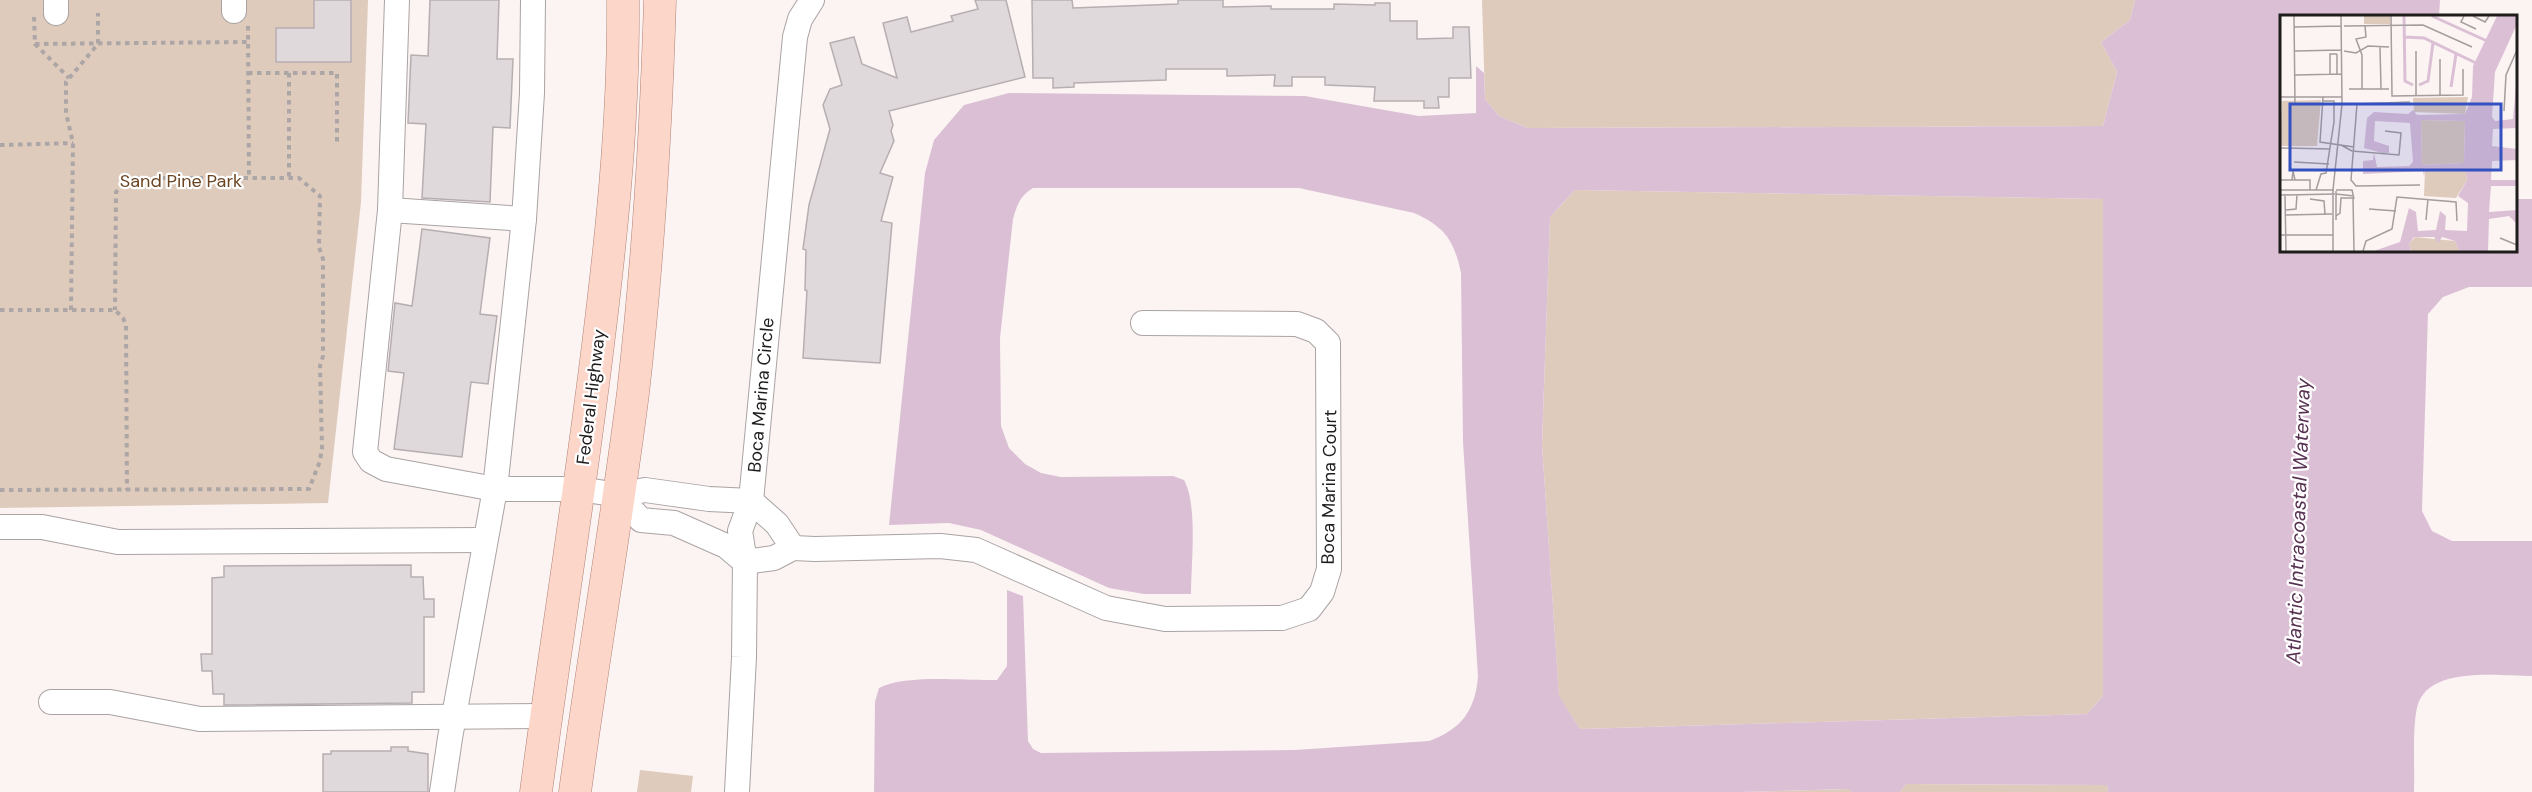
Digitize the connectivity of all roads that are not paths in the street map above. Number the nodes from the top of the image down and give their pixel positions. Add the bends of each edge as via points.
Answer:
1 (397, 0) edge
2 (533, 0) edge
3 (623, 0) edge
4 (660, 0) edge
5 (812, 0) edge
6 (390, 210) junction
7 (524, 219) junction
8 (1143, 323) dead end
9 (495, 489) junction
10 (580, 489) junction
11 (618, 495) junction
12 (752, 501) junction
13 (0, 527) edge
14 (484, 540) junction
15 (793, 548) junction
16 (745, 562) junction
17 (51, 702) dead end
18 (454, 716) junction
19 (546, 716) junction
20 (442, 792) edge
21 (536, 792) edge
22 (575, 792) edge
23 (737, 792) edge

1 - 6 street
2 - 7 street
3 - 10 main road, Federal Highway via 615,204
4 - 11 main road via 651,208 634,383
5 - 12 street, Boca Marina Circle via 795,38
6 - 7 street
6 - 9 street via 365,452 371,461 386,469
7 - 9 street
8 - 15 street, Boca Marina Court via 1298,324 1316,331 1328,343 1329,569 1322,592 1309,609 1282,618 1165,619 1106,608 993,556 958,547
9 - 10 street
9 - 14 street
10 - 11 street
10 - 19 main road, Federal Highway
11 - 12 street via 645,490
11 - 16 street via 641,520 674,523 726,546
11 - 22 main road
12 - 15 street via 777,524
12 - 16 street, Boca Marina Circle via 740,531
13 - 14 street via 42,527 118,542
14 - 18 street
15 - 16 street, Boca Marina Court via 774,558
16 - 23 street, Boca Marina Circle
17 - 18 street via 110,702 200,719
18 - 19 street
18 - 20 street
19 - 21 main road, Federal Highway

